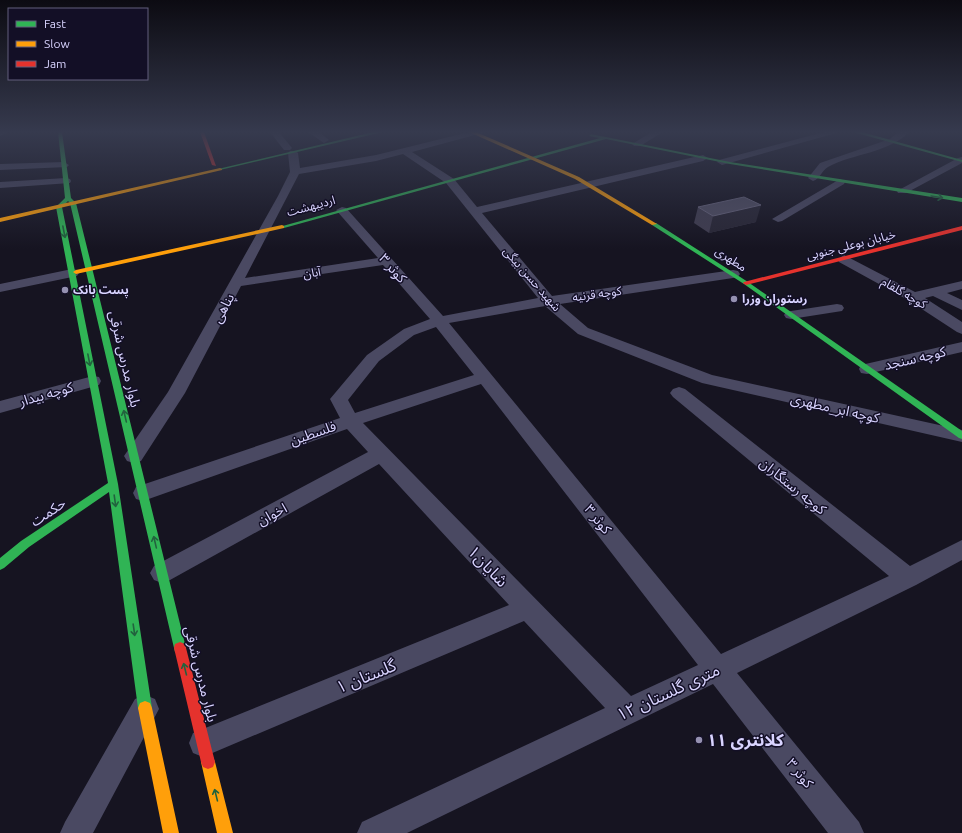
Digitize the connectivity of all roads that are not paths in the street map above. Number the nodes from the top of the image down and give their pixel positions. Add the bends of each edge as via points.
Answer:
1 (65, 171) edge
2 (191, 171) edge
3 (200, 171) edge
4 (303, 171) edge
5 (434, 171) edge
6 (487, 171) edge
7 (561, 171) edge
8 (650, 171) edge
9 (772, 171) edge
10 (818, 171) edge
11 (940, 171) edge
12 (295, 172) joint
13 (813, 178) junction
14 (66, 181) junction
15 (450, 181) junction
16 (840, 182) junction
17 (591, 185) junction
18 (0, 186) edge
19 (902, 191) junction
20 (962, 200) edge
21 (71, 201) junction
22 (59, 207) junction
23 (342, 210) junction
24 (474, 211) junction
25 (0, 213) edge
26 (778, 219) dead end
27 (0, 220) edge
28 (962, 228) edge
29 (264, 232) junction
30 (844, 259) junction
31 (387, 261) junction
32 (90, 270) junction
33 (72, 273) junction
34 (733, 274) junction
35 (236, 283) junction
36 (746, 283) junction
37 (962, 285) edge
38 (0, 288) edge
39 (935, 292) junction
40 (913, 297) junction
41 (548, 301) junction
42 (962, 306) edge
43 (837, 308) dead end
44 (791, 315) junction
45 (439, 321) junction
46 (962, 329) edge
47 (962, 348) edge
48 (867, 369) junction
49 (484, 377) junction
50 (708, 379) joint
51 (93, 381) junction
52 (679, 393) dead end
53 (0, 407) edge
54 (350, 421) junction
55 (962, 436) edge
56 (381, 454) junction
57 (134, 456) junction
58 (113, 484) junction
59 (143, 493) junction
60 (962, 549) edge
61 (0, 565) edge
62 (162, 573) junction
63 (908, 578) junction
64 (528, 608) junction
65 (717, 669) junction
66 (145, 708) junction
67 (627, 712) junction
68 (203, 743) junction
69 (76, 833) edge
70 (171, 833) edge
71 (225, 833) edge
72 (373, 833) edge
73 (848, 833) edge

1 - 14 street, بلوار مدرس شرقی
2 - 21 street
3 - 21 street
4 - 12 street
5 - 15 street, شهید حسن بیگی
6 - 15 street, اردیبهشت
7 - 17 street, مطهری
8 - 17 street
9 - 13 street
10 - 13 street
11 - 19 street
12 - 29 street, پناهی
13 - 16 street
14 - 18 street
14 - 21 street, بلوار مدرس شرقی
15 - 23 street, اردیبهشت
15 - 24 street, شهید حسن بیگی
16 - 19 street
16 - 26 street
17 - 24 street
17 - 34 street, مطهری
19 -> 20 street
21 - 22 street
21 - 25 street
21 - 32 street, بلوار مدرس شرقی
22 - 27 street
22 -> 33 street
23 - 29 street, اردیبهشت
23 - 31 street, کوثر ۳
24 - 41 street, شهید حسن بیگی
28 - 30 street, خیابان بوعلی جنوبی
29 - 32 street, اردیبهشت
29 - 35 street, پناهی
30 - 36 street, خیابان بوعلی جنوبی
30 - 40 street, کوچه گلفام
31 - 35 street, آبان
31 - 45 street, کوثر ۳
32 - 33 street, اردیبهشت
57 -> 32 street, بلوار مدرس شرقی
33 - 38 street
33 -> 51 street
34 - 36 street, مطهری
34 - 41 street, کوچه قرنیه
35 - 57 street, پناهی via 176,394
36 - 44 street, مطهری
37 - 39 street
39 - 40 street
39 - 42 street
40 - 46 street, کوچه گلفام
41 - 45 street, کوچه قرنیه
41 - 50 street, شهید حسن بیگی via 583,331
43 - 44 street
44 - 48 street, مطهری
45 - 49 street, کوثر ۳
45 - 54 street, کوچه قرنیه via 409,332 373,358 339,399
47 - 48 street, کوچه سنجد
48 - 55 street, مطهری
49 - 54 street, فلسطین
49 - 65 street, کوثر ۳
50 - 55 street, کوچه ابر_مطهری
51 - 53 street, کوچه بیدار
51 - 58 street
52 - 63 street, کوچه رستگاران
54 - 56 street, شایان۱
54 - 59 street, فلسطین
56 - 62 street, اخوان
56 - 64 street, شایان۱
57 - 59 street, بلوار مدرس شرقی
58 - 61 street, حکمت via 25,544
58 -> 66 street
62 -> 59 street, بلوار مدرس شرقی
60 - 63 street, ۱۲ متری گلستان
68 -> 62 street, بلوار مدرس شرقی
63 - 65 street, ۱۲ متری گلستان
64 - 67 street, شایان۱
64 - 68 street, گلستان ۱
65 - 67 street, ۱۲ متری گلستان
65 - 73 street, کوثر ۳
66 - 69 street
66 - 70 street
67 - 72 street, ۱۲ متری گلستان
71 -> 68 street, بلوار مدرس شرقی

